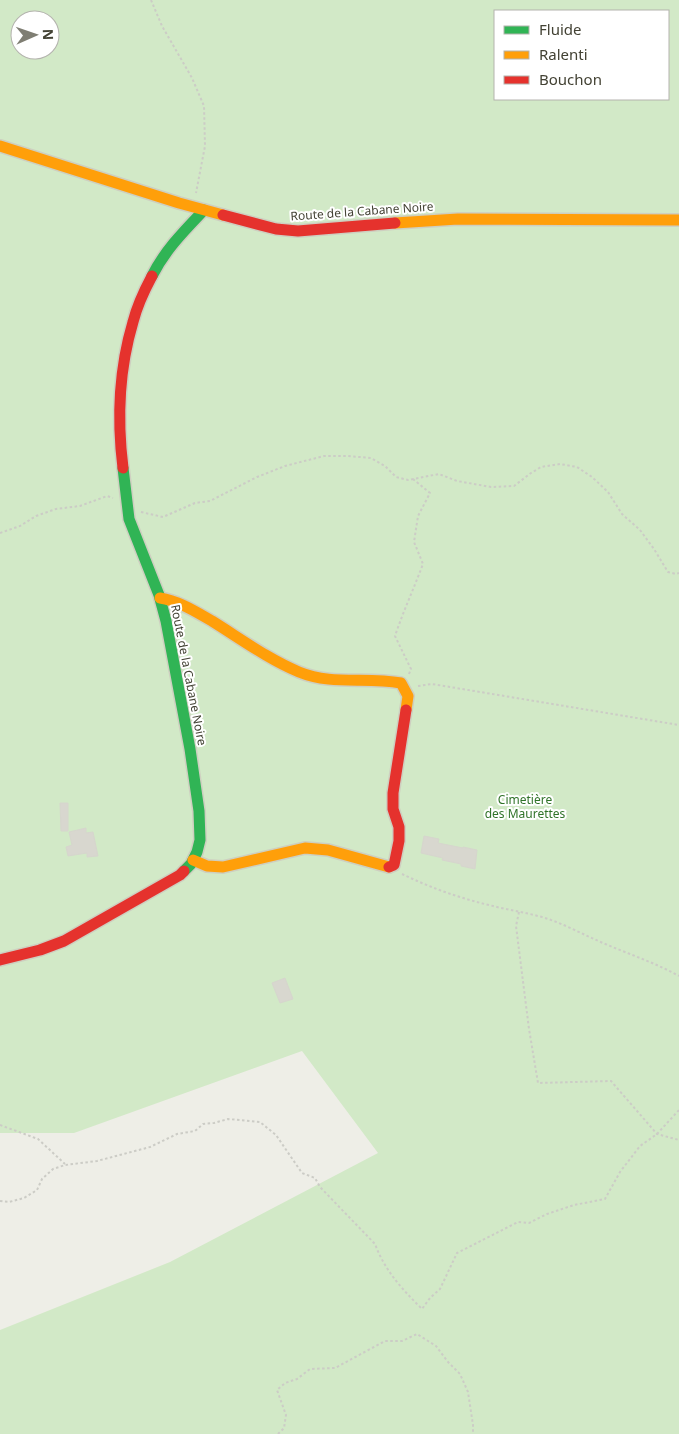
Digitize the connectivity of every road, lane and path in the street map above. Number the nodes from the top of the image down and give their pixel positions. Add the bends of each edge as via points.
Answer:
1 (151, 0) edge
2 (0, 146) edge
3 (198, 209) junction
4 (679, 220) edge
5 (413, 479) junction
6 (127, 502) junction
7 (0, 533) edge
8 (679, 573) edge
9 (160, 598) junction
10 (404, 689) junction
11 (679, 725) edge
12 (193, 860) junction
13 (389, 867) junction
14 (519, 912) junction
15 (0, 960) edge
16 (679, 976) edge
17 (679, 1110) edge
18 (0, 1125) edge
19 (657, 1134) junction
20 (679, 1140) edge
21 (65, 1165) junction
22 (0, 1201) edge
23 (278, 1434) edge
24 (473, 1434) edge

1 - 3 path via 204,106 205,146
2 - 3 street
3 - 4 street, Route de la Cabane Noire via 276,229 298,231 458,218
3 - 6 street, Route de la Cabane Noire via 153,273 133,321 126,349 120,406
5 - 6 path via 396,476 371,458 324,456 285,466 163,517 142,513
5 - 8 path via 439,474 474,484 514,486 542,468 560,464 577,467 608,492 622,514 640,530 668,572
5 - 10 path via 430,493 418,516 414,542 423,564 395,636 411,669
6 - 7 path via 107,496 80,506 56,508
6 - 9 street, Route de la Cabane Noire via 130,519
9 - 10 street via 186,606 262,653 315,678 383,680 401,683
9 - 12 street, Route de la Cabane Noire via 199,811 200,840
10 - 11 path via 432,684
10 - 13 street via 408,696 393,793 399,841 394,865
12 - 13 street via 209,867 223,867 305,848 328,850
12 - 15 street, Route de la Cabane Noire via 180,875 165,885 71,937 40,950
13 - 14 path via 422,884
14 - 16 path via 572,928
14 - 19 path via 516,926 538,1083 611,1081
17 - 19 path
18 - 21 path via 38,1138
19 - 20 path
19 - 21 path via 640,1146 605,1199 574,1205 529,1223 518,1222 457,1253 440,1289 422,1309 396,1282 375,1244 315,1178 302,1173 276,1135 260,1122 228,1119 203,1124 195,1131 177,1134 150,1146 97,1161
21 - 22 path via 53,1169 42,1179 37,1190 24,1198
23 - 24 path via 284,1428 286,1415 276,1390 285,1383 310,1369 335,1368 385,1341 402,1341 417,1334 436,1346 460,1374 468,1392

